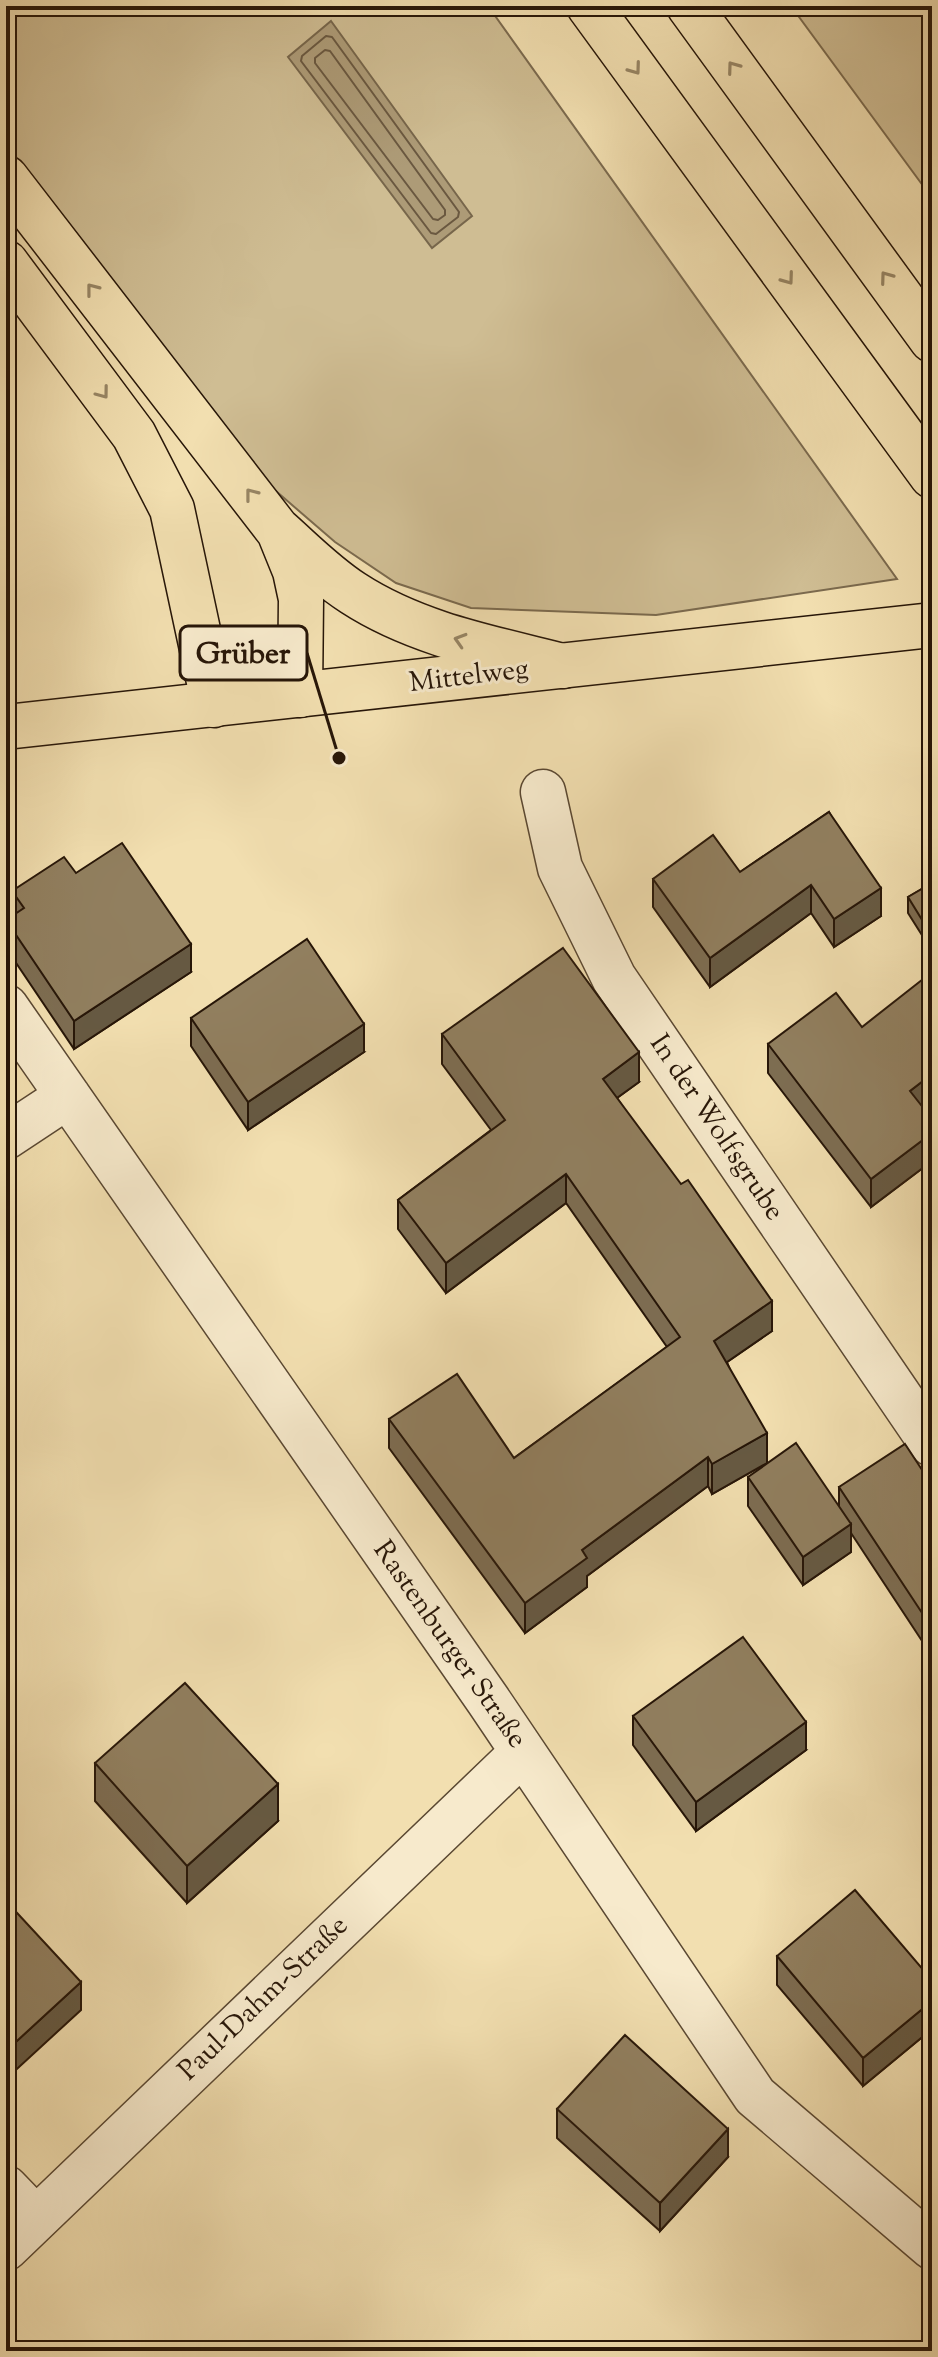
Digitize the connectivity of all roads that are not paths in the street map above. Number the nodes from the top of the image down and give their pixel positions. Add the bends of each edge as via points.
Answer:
1 (589, 6) edge
2 (689, 6) edge
3 (6, 178) edge
4 (6, 263) edge
5 (932, 340) edge
6 (932, 476) edge
7 (277, 529) junction
8 (918, 627) edge
9 (563, 666) junction
10 (300, 695) junction
11 (214, 705) junction
12 (6, 727) edge
13 (543, 792) dead end
14 (6, 1007) edge
15 (68, 1096) junction
16 (6, 1137) edge
17 (932, 1444) edge
18 (523, 1752) junction
19 (16, 2218) edge
20 (932, 2247) edge

1 -> 6 main road
5 -> 2 main road
7 -> 3 main road
4 -> 11 main road via 134,435 172,509
9 -> 7 main road via 461,641 379,608 328,575
7 - 10 main road via 301,599
8 - 9 main road, Mittelweg
9 - 10 main road, Mittelweg
10 - 11 main road, Mittelweg
11 - 12 main road, Mittelweg
13 - 17 street, In der Wolfsgrube via 560,868 614,978
14 - 15 street, Rastenburger Straße
15 - 16 street
15 - 18 street, Rastenburger Straße
18 - 19 street, Paul-Dahm-Straße
18 - 20 street, Rastenburger Straße via 755,2096

